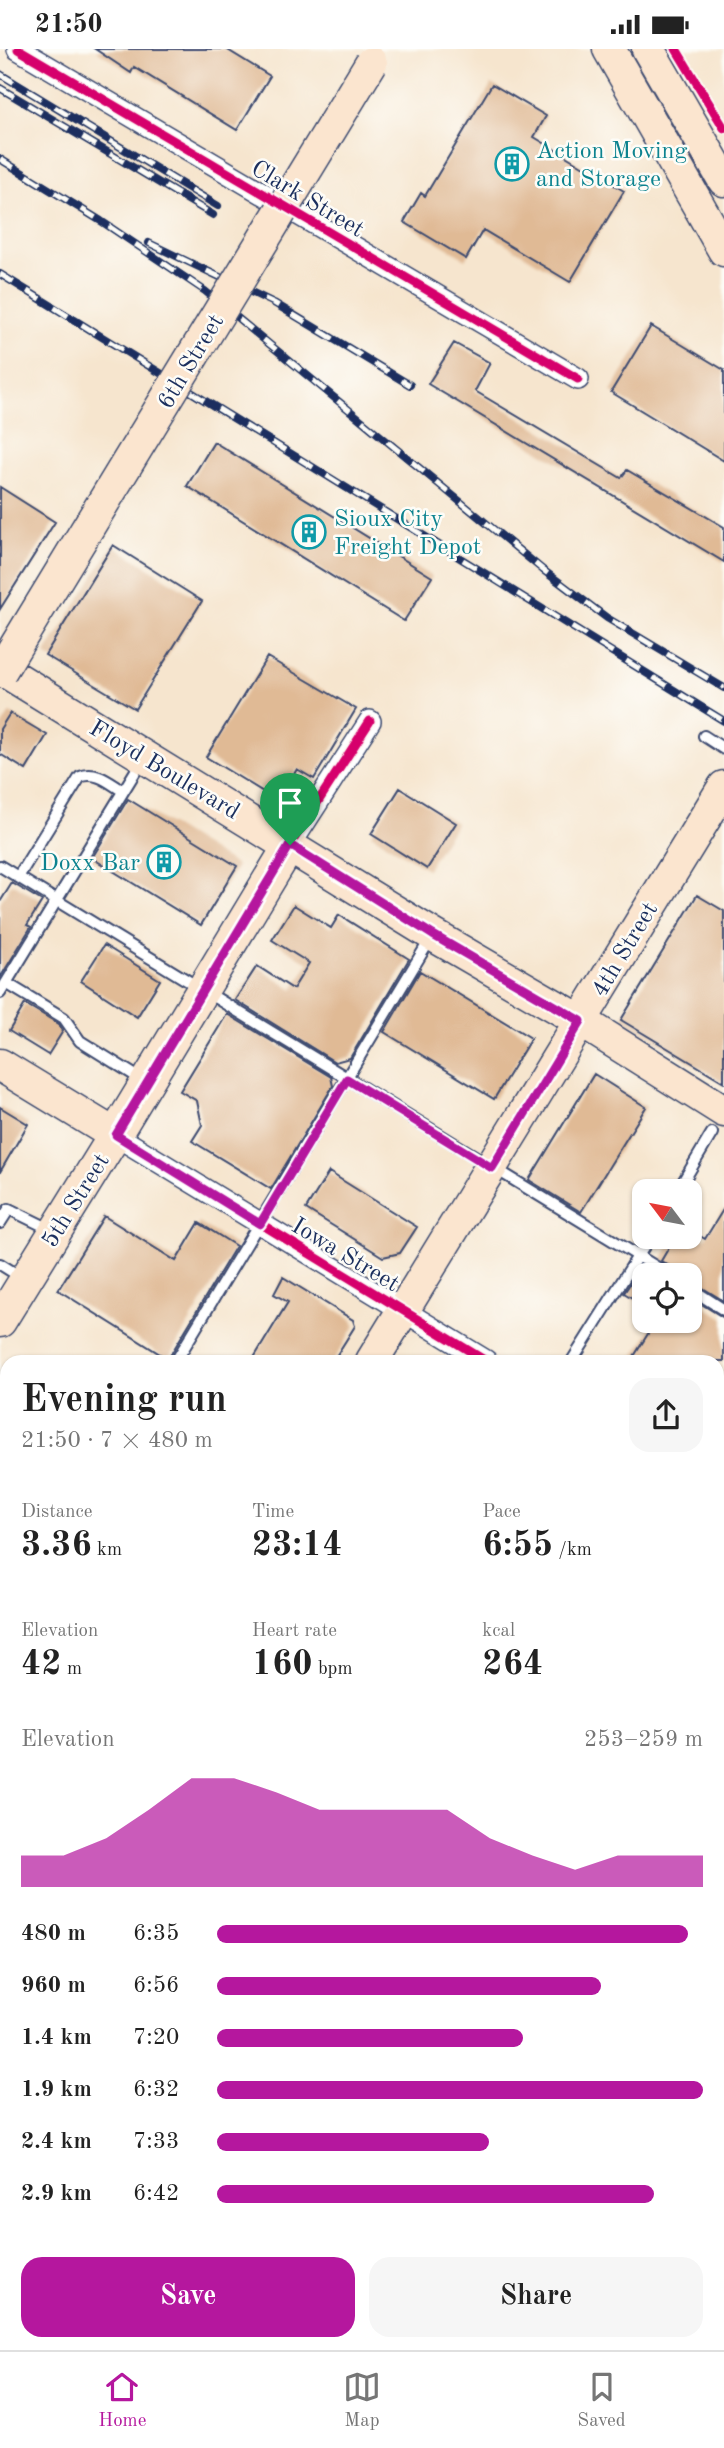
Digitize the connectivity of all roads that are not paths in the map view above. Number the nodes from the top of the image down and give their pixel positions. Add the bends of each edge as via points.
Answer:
1 (18, 49) edge
2 (609, 49) edge
3 (648, 49) edge
4 (375, 56) edge
5 (724, 180) edge
6 (724, 250) edge
7 (578, 379) dead end
8 (0, 670) edge
9 (370, 721) dead end
10 (704, 736) dead end
11 (724, 749) edge
12 (145, 756) junction
13 (724, 787) edge
14 (123, 791) junction
15 (290, 845) junction
16 (0, 866) edge
17 (18, 877) junction
18 (56, 901) junction
19 (433, 935) junction
20 (3, 988) edge
21 (203, 990) junction
22 (581, 1021) junction
23 (0, 1065) edge
24 (347, 1079) junction
25 (147, 1083) junction
26 (715, 1115) edge
27 (116, 1135) junction
28 (492, 1168) junction
29 (683, 1179) edge
30 (0, 1223) edge
31 (260, 1224) junction
32 (54, 1231) junction
33 (643, 1249) edge
34 (639, 1255) junction
35 (651, 1263) edge
36 (13, 1272) edge
37 (702, 1296) edge
38 (724, 1310) edge
39 (403, 1311) junction
40 (0, 1321) edge
41 (180, 1355) edge
42 (376, 1355) edge
43 (476, 1355) edge
44 (576, 1355) edge

1 - 7 street, Clark Street
2 - 6 main road
3 - 5 main road
4 - 8 main road, 6th Street, bridge
8 - 12 main road, Floyd Boulevard
9 - 15 street, 5th Street
10 - 11 lane
12 - 14 lane
12 - 15 main road, Floyd Boulevard
13 - 22 main road, 4th Street
14 - 17 lane via 98,776 88,773 80,777
14 - 18 lane
15 - 19 main road, Floyd Boulevard
15 - 21 main road, 5th Street
16 - 17 lane
17 - 18 lane
18 - 20 lane
18 - 21 lane
19 - 22 main road, Floyd Boulevard
19 - 24 lane
20 - 25 lane via 64,1018 80,1041
21 - 24 lane
21 - 25 main road, 5th Street
22 - 26 main road, Floyd Boulevard
22 - 28 main road, 4th Street
23 - 27 main road, Iowa Street
24 - 28 lane
24 - 31 lane
25 - 27 main road, 5th Street
26 - 29 lane
27 - 31 street, Iowa Street
27 - 32 main road, 5th Street
28 - 34 lane
28 - 39 main road, 4th Street
30 - 32 lane via 9,1209
31 - 39 street, Iowa Street
31 - 41 lane
32 - 36 main road, 5th Street
33 - 34 lane
34 - 35 lane
34 - 44 lane
36 - 40 main road, 5th Street
37 - 38 lane
39 - 42 main road, 4th Street
39 - 43 street, Iowa Street

